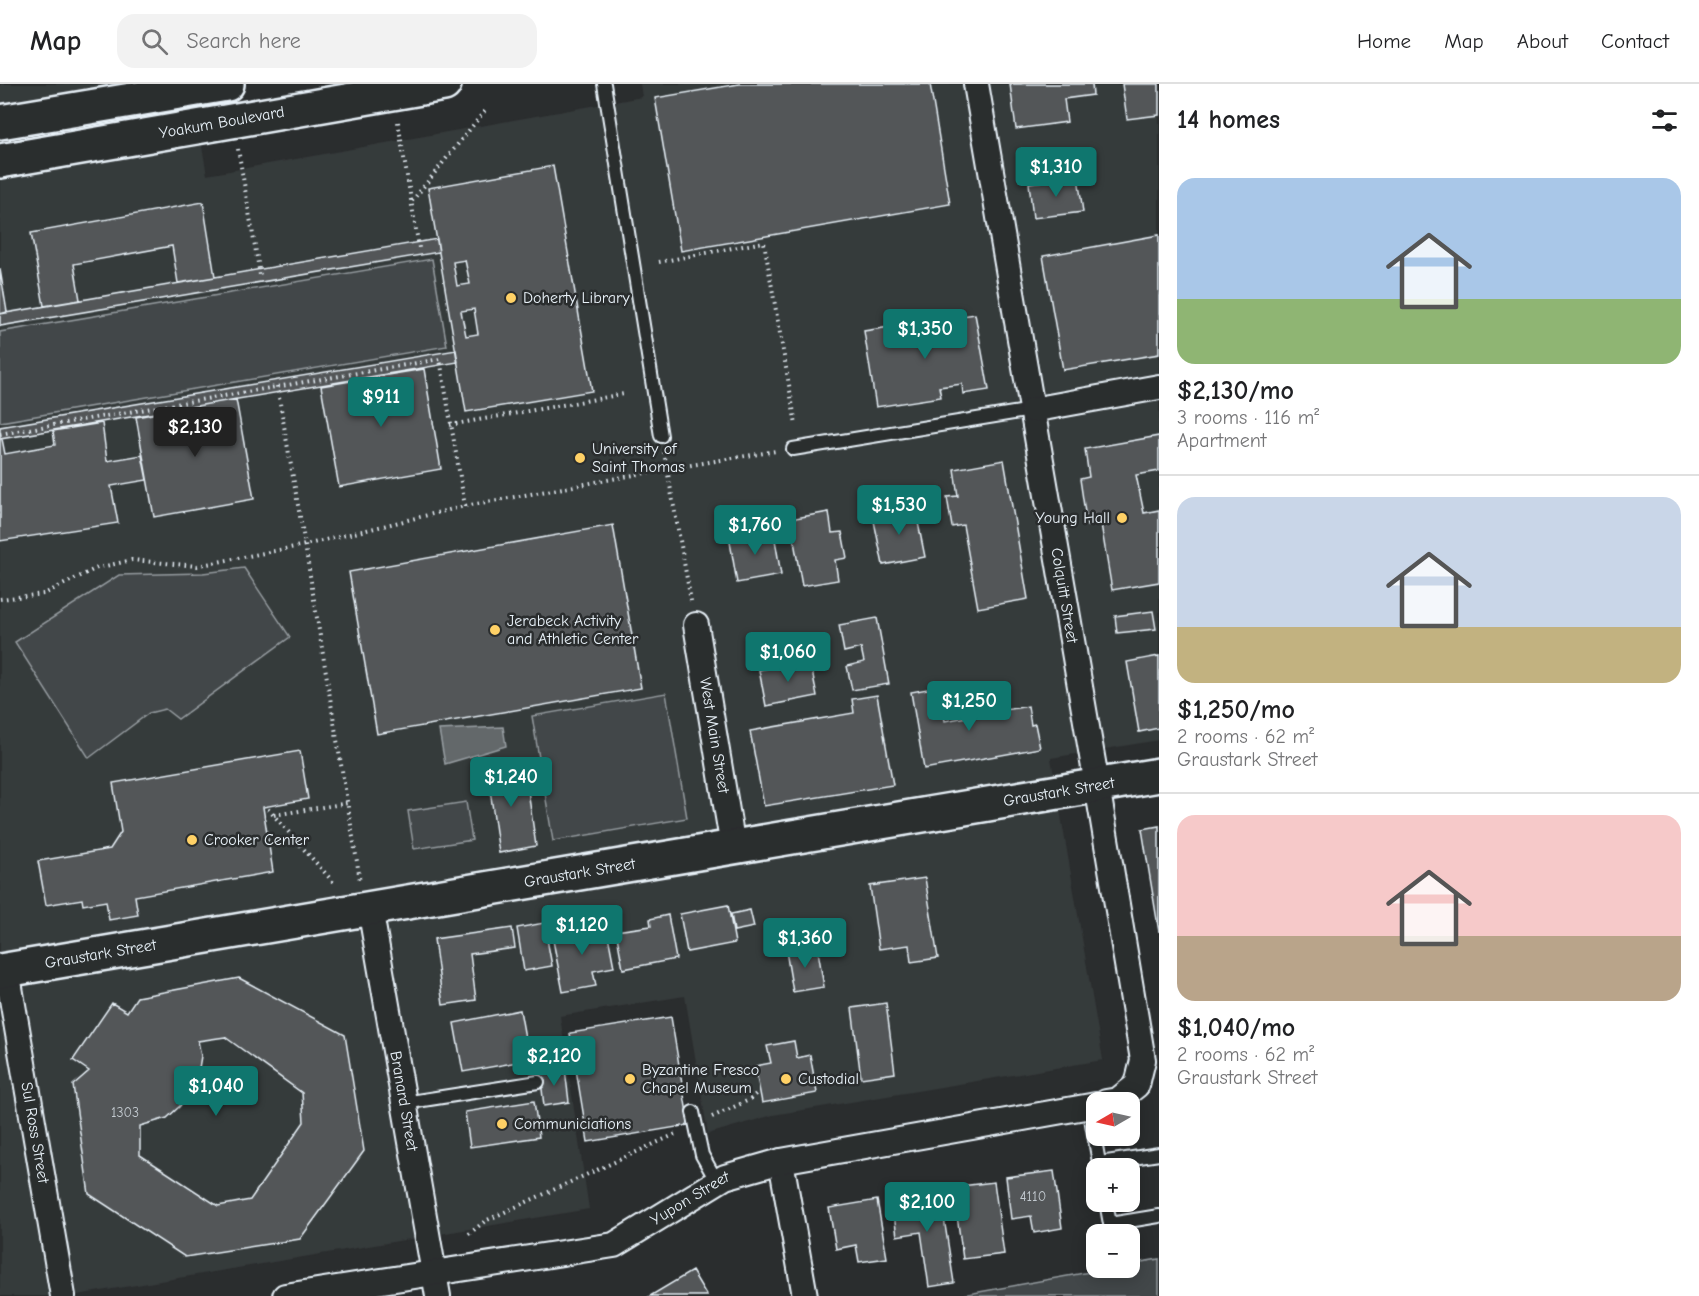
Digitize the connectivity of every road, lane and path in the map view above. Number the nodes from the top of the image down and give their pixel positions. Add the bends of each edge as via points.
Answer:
1 (228, 84) edge
2 (444, 84) edge
3 (604, 84) edge
4 (976, 84) edge
5 (393, 93) junction
6 (487, 108) dead end
7 (235, 120) junction
8 (0, 122) edge
9 (0, 161) edge
10 (411, 202) junction
11 (418, 248) dead end
12 (659, 262) dead end
13 (260, 275) dead end
14 (277, 386) junction
15 (1159, 387) edge
16 (624, 394) dead end
17 (1032, 410) junction
18 (450, 425) junction
19 (796, 425) dead end
20 (0, 434) edge
21 (661, 436) joint
22 (793, 448) joint
23 (667, 469) junction
24 (465, 506) junction
25 (306, 545) junction
26 (0, 599) edge
27 (696, 626) joint
28 (1159, 775) edge
29 (1097, 785) junction
30 (348, 803) junction
31 (268, 809) dead end
32 (273, 815) junction
33 (733, 847) junction
34 (337, 887) dead end
35 (366, 896) junction
36 (4, 970) edge
37 (538, 1082) dead end
38 (758, 1092) dead end
39 (1124, 1092) edge
40 (404, 1103) junction
41 (1086, 1106) edge
42 (693, 1112) dead end
43 (696, 1125) junction
44 (1159, 1154) edge
45 (1139, 1158) edge
46 (781, 1161) junction
47 (717, 1182) junction
48 (1108, 1212) edge
49 (1159, 1216) edge
50 (469, 1234) dead end
51 (436, 1285) edge
52 (63, 1296) edge
53 (285, 1296) edge
54 (804, 1296) edge

1 - 7 street
1 - 8 street
2 - 5 street, Yoakum Boulevard
3 - 21 lane
4 - 17 street, Colquitt Street
5 - 7 street, Yoakum Boulevard
5 - 10 path
6 - 10 path
7 - 9 street, Yoakum Boulevard
7 - 13 path
10 - 11 path
12 - 19 path via 764,243
14 - 18 path via 440,359
14 - 20 path
14 - 25 path
15 - 17 street
16 - 18 path
17 - 22 lane
17 - 29 street, Colquitt Street
18 - 24 path
21 - 23 path
22 - 23 path
23 - 24 path
23 - 27 path
24 - 25 path
25 - 26 path via 197,566 132,561 97,567 44,594
25 - 30 path
27 - 33 street, West Main Street
28 - 29 street, Graustark Street
29 - 33 street, Graustark Street
29 - 39 street, Colquitt Street via 1143,1060 1137,1085
30 - 32 path
30 - 35 path
31 - 32 path
32 - 34 path
33 - 35 street, Graustark Street
35 - 36 street, Graustark Street
35 - 40 street, Branard Street
36 - 52 street, Sul Ross Street
37 - 40 lane
38 - 43 path
40 - 51 street, Branard Street
41 - 46 street, Yupon Street
42 - 43 lane
43 - 47 lane via 702,1155
43 - 50 path via 485,1221
44 - 45 lane
46 - 47 street, Yupon Street via 725,1176
46 - 54 street
47 - 51 street, Yupon Street via 614,1245
48 - 49 lane via 1110,1224
51 - 53 street, Yupon Street

